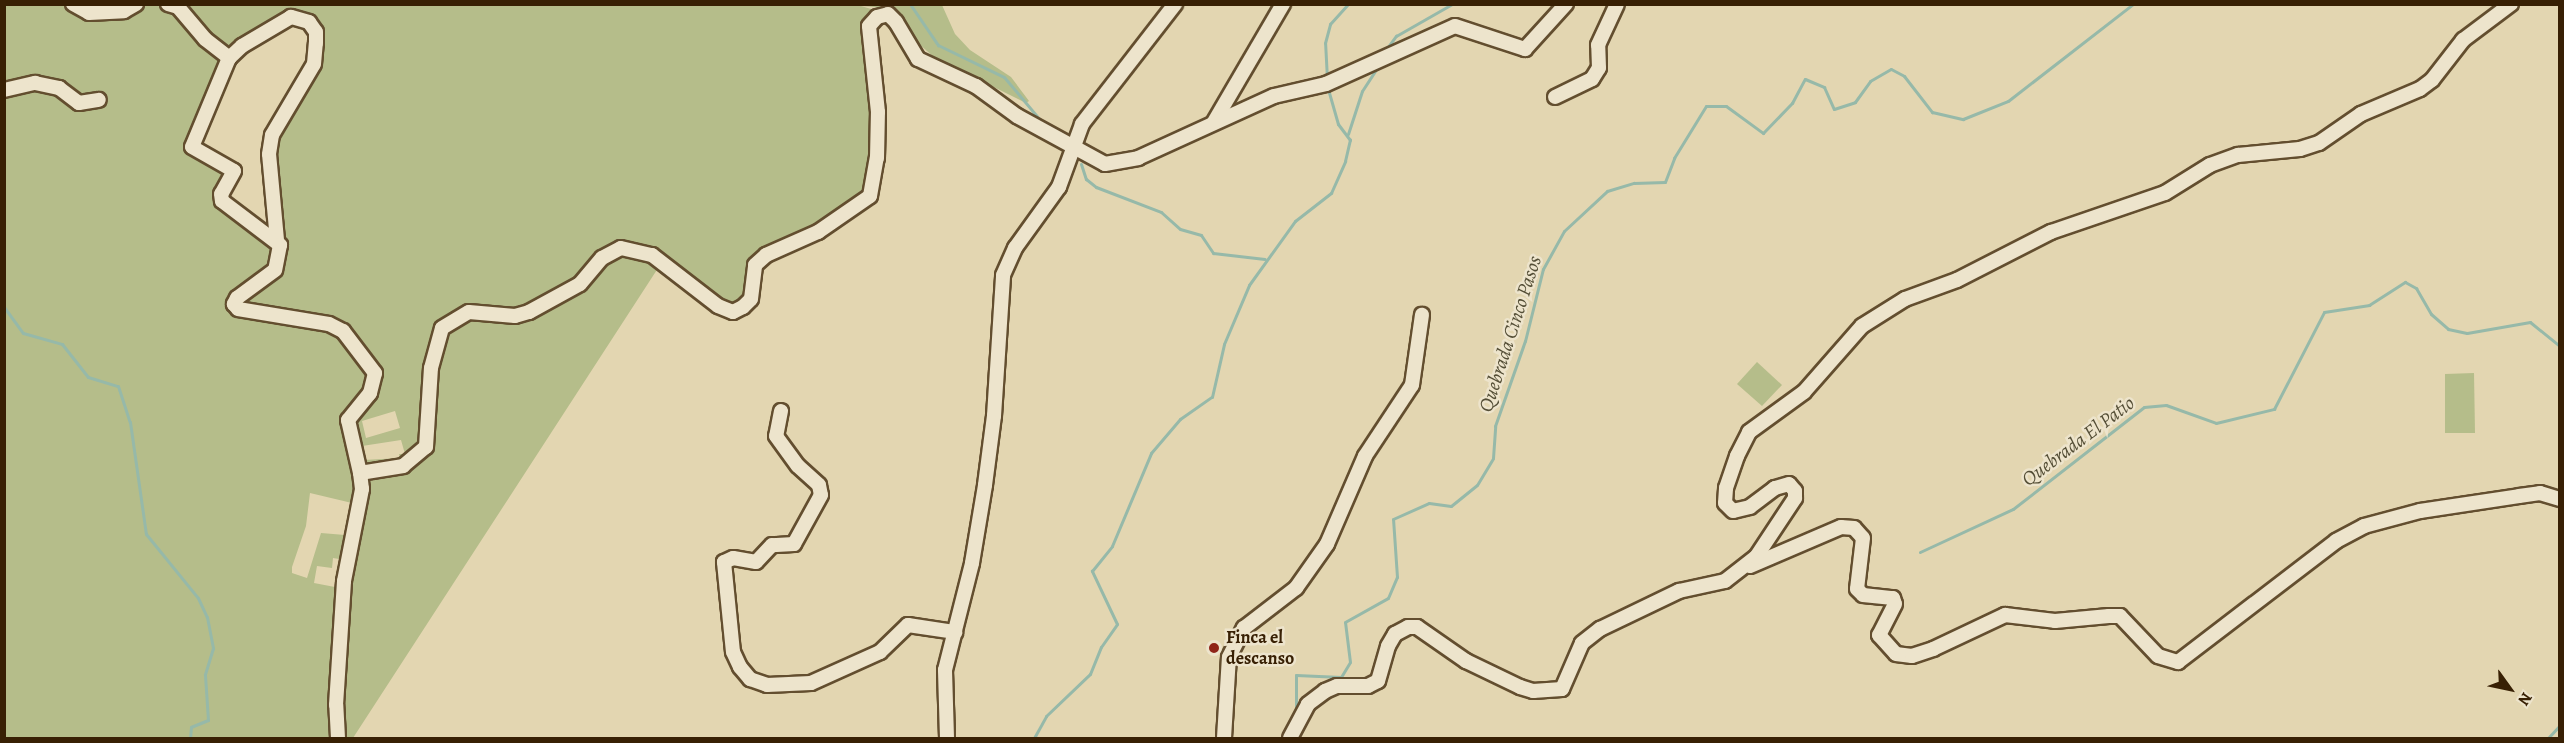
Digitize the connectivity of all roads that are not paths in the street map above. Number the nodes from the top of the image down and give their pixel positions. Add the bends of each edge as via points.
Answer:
1 (73, 4) edge
2 (136, 4) edge
3 (168, 4) edge
4 (1174, 4) edge
5 (1283, 4) edge
6 (1566, 4) edge
7 (1617, 4) edge
8 (2511, 4) edge
9 (229, 58) junction
10 (4, 90) edge
11 (1555, 97) dead end
12 (99, 100) dead end
13 (1214, 122) junction
14 (1072, 148) junction
15 (277, 240) junction
16 (1422, 315) dead end
17 (781, 411) dead end
18 (360, 473) junction
19 (2559, 499) edge
20 (1745, 568) junction
21 (955, 632) junction
22 (1293, 733) edge
23 (338, 738) edge
24 (947, 738) edge
25 (1224, 738) edge

1 - 2 street via 89,13 124,11
3 - 9 street via 178,7 204,39
4 - 14 street via 1113,79 1082,124
5 - 13 street
6 - 13 street via 1525,49 1455,26 1328,83 1274,96
7 - 11 street via 1598,45 1599,68 1592,79
8 - 20 street via 2463,40 2432,80 2361,114 2319,143 2238,155 2217,162 2165,193 2051,232 1958,280 1905,299 1870,320 1804,392 1749,432 1726,488 1725,503 1733,511 1750,507 1775,488 1789,484 1795,498 1766,545
9 - 15 street via 192,147 234,171 221,194 228,208
9 - 15 street via 291,16 309,22 316,32 314,64 272,135 269,154
10 - 12 street via 35,83 59,88 80,103
13 - 14 street via 1121,164 1105,164
14 - 18 street via 976,86 918,58 888,14 877,17 869,26 878,112 877,158 870,196 818,232 766,255 755,265 751,299 733,312 704,297 652,255 621,248 602,258 580,284 529,312 515,316 469,312 452,319 442,328 435,344 426,447 403,466
14 - 21 street via 1059,187 1015,248 1003,275 994,416 985,485
15 - 18 street via 281,256 276,270 234,304 238,309 329,324 343,331 366,358 375,373 375,383 348,420
16 - 25 street via 1413,385 1365,456 1327,544 1296,588 1244,628 1229,657
17 - 21 street via 776,436 798,466 819,485 821,495 794,544 772,545 756,562 733,558 724,562 733,652 740,667 750,679 767,686 811,684 880,652 908,625
18 - 23 street via 362,489 344,581
19 - 20 street via 2540,494 2518,496 2420,511 2364,526 2336,541 2178,662 2158,656 2120,616 2055,621 2005,615 1933,649 1912,656 1896,654 1879,635 1894,604 1893,598 1863,594 1857,589 1863,538 1854,528 1842,527
20 - 22 street via 1725,581 1679,591 1600,629 1582,643 1562,688 1539,691 1520,687 1466,660 1418,627 1408,627 1395,634 1388,646 1378,681 1356,688 1337,686 1308,704
21 - 24 street via 945,670

